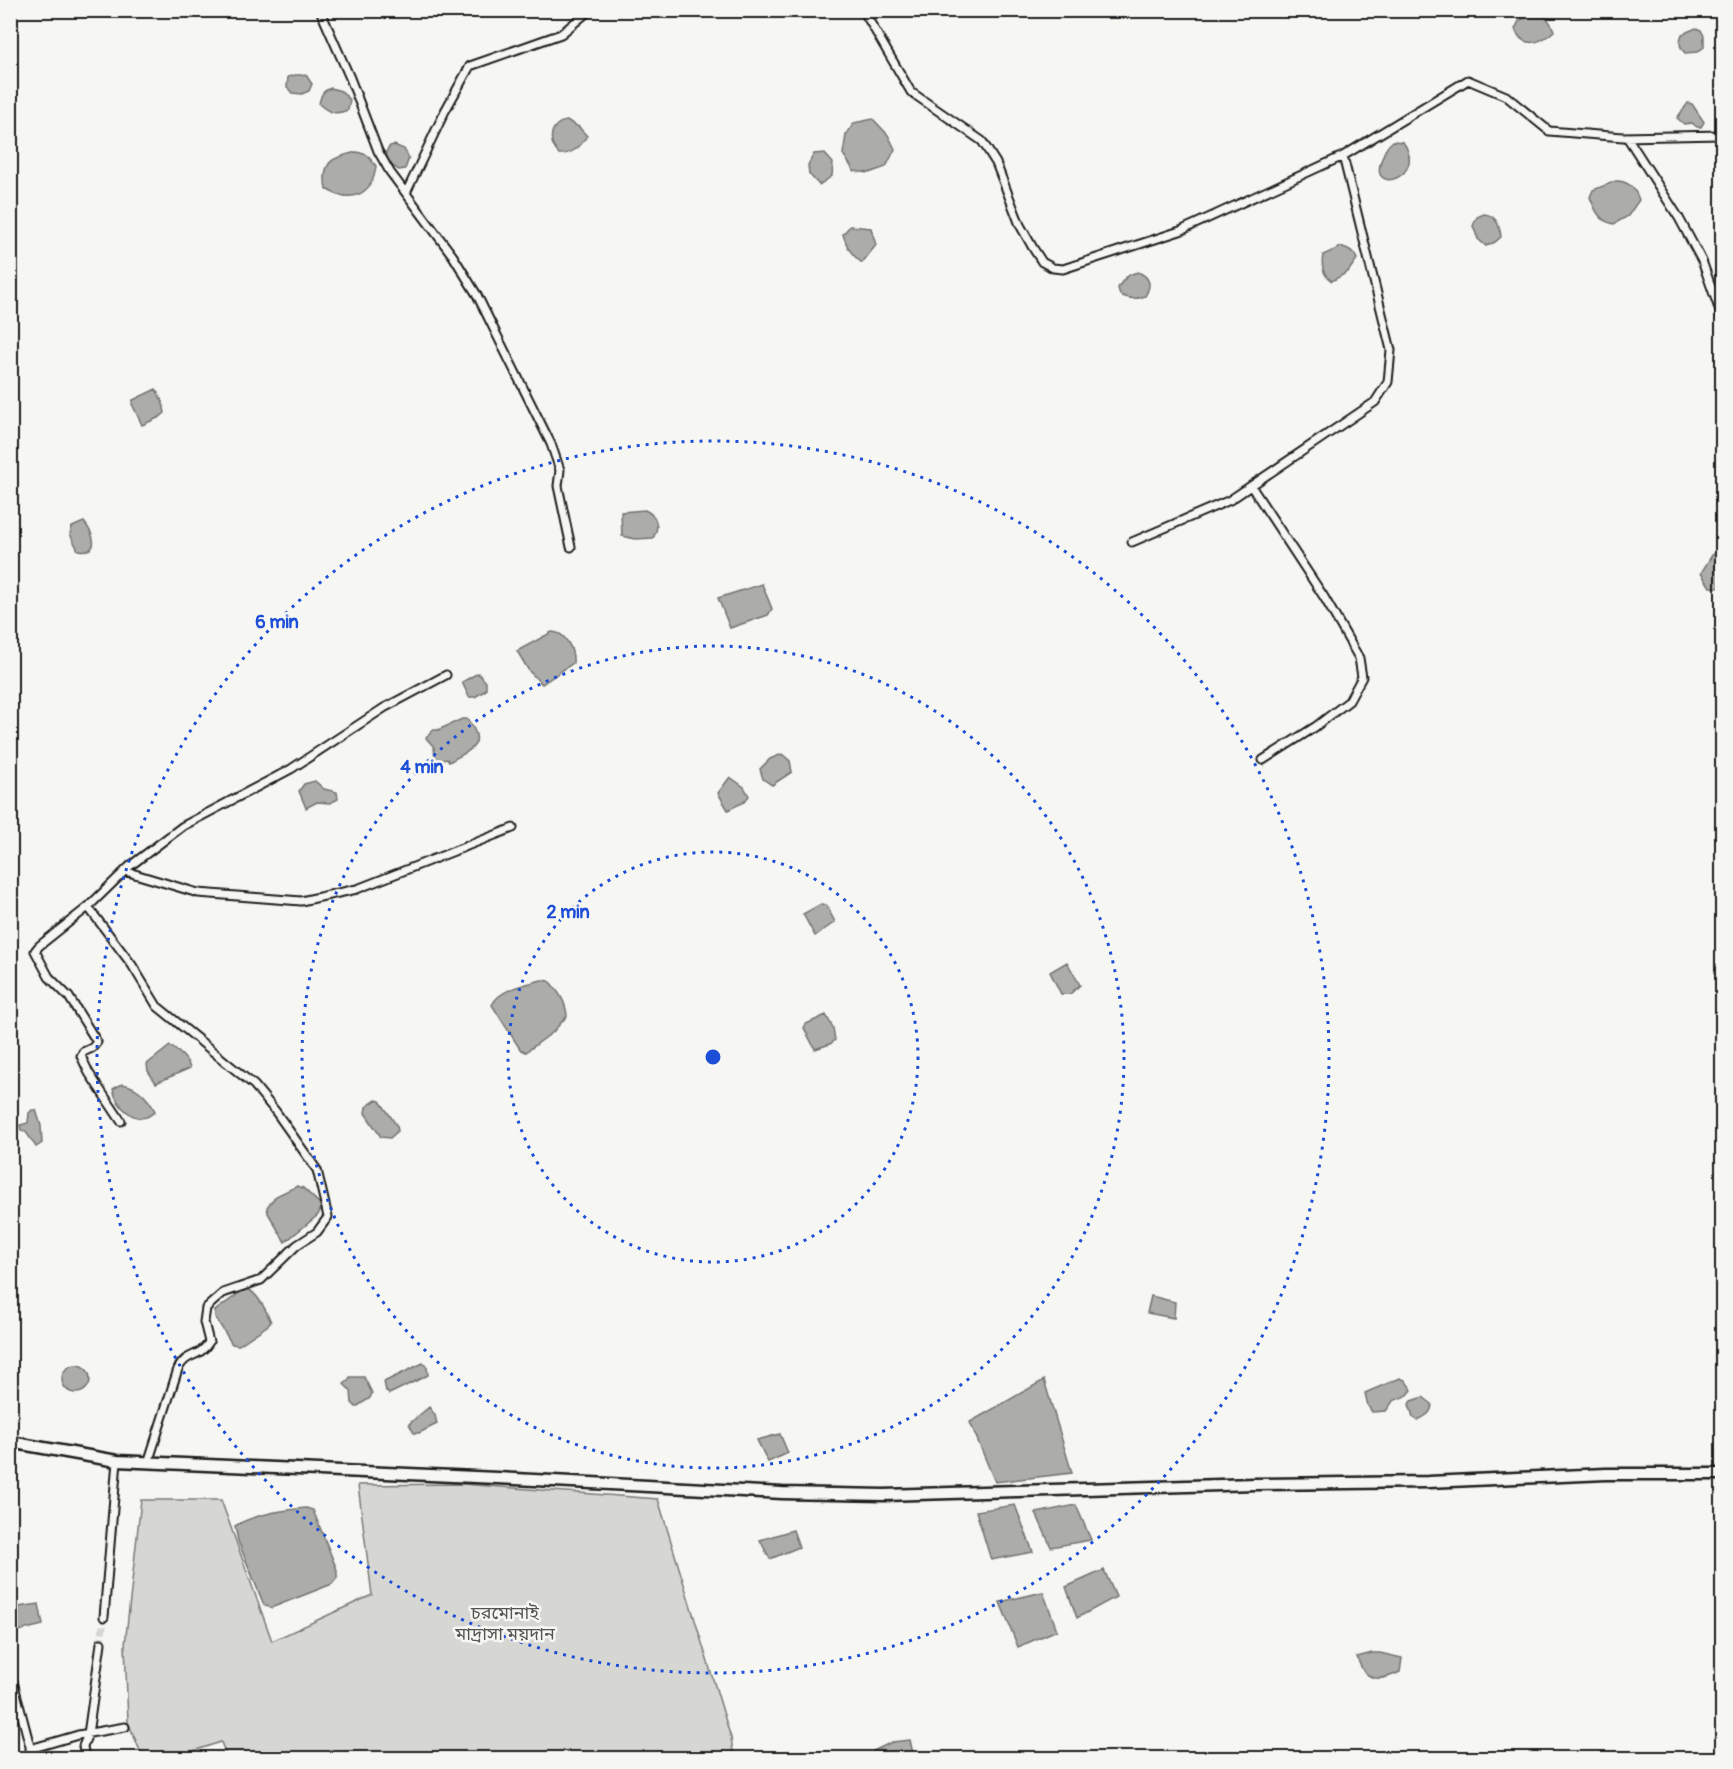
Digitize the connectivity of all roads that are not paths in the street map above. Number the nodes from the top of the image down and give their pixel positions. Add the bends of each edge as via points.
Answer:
1 (320, 10) edge
2 (590, 10) edge
3 (863, 10) edge
4 (1722, 135) edge
5 (1627, 138) junction
6 (1343, 156) junction
7 (406, 193) junction
8 (1720, 302) edge
9 (1722, 318) edge
10 (1251, 486) junction
11 (1132, 542) dead end
12 (570, 547) dead end
13 (446, 675) dead end
14 (1263, 760) dead end
15 (513, 828) dead end
16 (125, 871) junction
17 (88, 907) junction
18 (121, 1120) dead end
19 (10, 1443) edge
20 (117, 1461) junction
21 (148, 1463) junction
22 (1722, 1474) edge
23 (104, 1617) tunnel mouth
24 (101, 1643) tunnel mouth
25 (10, 1670) edge
26 (125, 1727) dead end
27 (88, 1734) junction
28 (30, 1749) junction
29 (33, 1758) edge
30 (85, 1758) edge

1 - 7 street via 378,151
2 - 7 street via 561,34 470,66
3 - 6 street via 911,92 982,141 996,163 1020,225 1042,262 1053,268 1063,269 1180,231
4 - 5 street
5 - 6 street via 1549,131 1506,96 1468,80
5 - 8 street via 1679,218
6 - 10 street via 1391,350 1388,382 1375,402
7 - 12 street via 477,295 551,444 560,470 558,486
8 - 9 street
10 - 11 street via 1230,500
10 - 14 street via 1324,597 1359,658 1362,677 1349,701
13 - 16 street via 384,708 291,769 199,816
15 - 16 street via 357,889 301,901 198,893
16 - 17 street
17 - 18 street via 35,951 49,977 69,997 91,1030 97,1042 81,1056 88,1073
17 - 21 street via 157,1006 254,1085 276,1112 317,1170 328,1217 317,1232 297,1245 261,1280 223,1293 206,1308 204,1322 209,1342 204,1351 182,1361
19 - 20 main road
20 - 21 main road
20 - 23 street
21 - 22 main road via 884,1495
24 - 27 street
25 - 28 street
26 - 27 street
27 - 28 street
27 - 30 street via 83,1746
28 - 29 street

